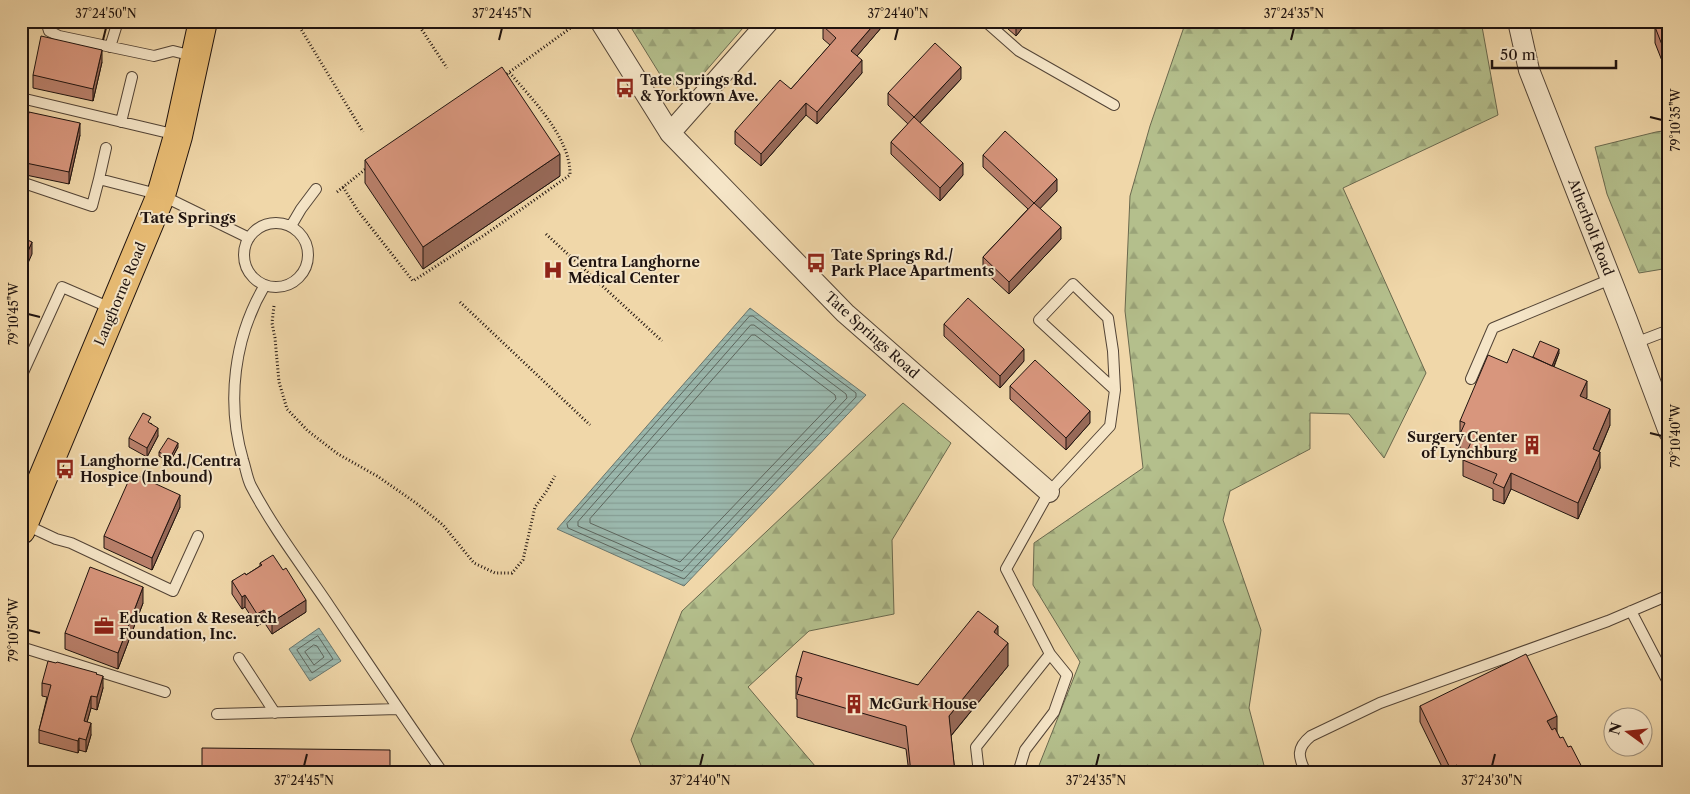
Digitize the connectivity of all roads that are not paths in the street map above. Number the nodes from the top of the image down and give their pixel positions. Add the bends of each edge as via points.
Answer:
1 (46, 21) edge
2 (118, 21) edge
3 (204, 21) edge
4 (600, 21) edge
5 (769, 21) edge
6 (985, 21) edge
7 (1518, 21) edge
8 (110, 47) junction
9 (196, 57) junction
10 (132, 77) dead end
11 (21, 98) edge
12 (1114, 105) dead end
13 (121, 122) junction
14 (670, 133) junction
15 (178, 136) junction
16 (106, 148) dead end
17 (99, 179) junction
18 (21, 182) edge
19 (316, 189) dead end
20 (161, 195) junction
21 (291, 226) junction
22 (249, 238) junction
23 (1611, 279) junction
24 (265, 285) junction
25 (114, 310) junction
26 (1669, 330) edge
27 (1635, 343) junction
28 (21, 377) edge
29 (1471, 379) dead end
30 (1115, 390) junction
31 (1669, 432) edge
32 (1050, 492) junction
33 (25, 513) edge
34 (198, 536) dead end
35 (1669, 595) edge
36 (1632, 611) junction
37 (21, 647) edge
38 (1050, 654) junction
39 (239, 658) dead end
40 (1669, 684) edge
41 (165, 692) dead end
42 (398, 709) junction
43 (275, 713) junction
44 (217, 714) dead end
45 (443, 773) edge
46 (978, 773) edge
47 (1018, 773) edge
48 (1306, 773) edge

1 - 8 lane via 49,31 59,36
2 - 8 lane
3 - 9 main road, Langhorne Road
4 - 14 street, Tate Springs Road
5 - 14 street
6 - 12 lane via 1019,51
7 - 23 street, Atherholt Road via 1529,70
8 - 9 lane via 154,56 173,51
9 - 15 main road, Langhorne Road
10 - 13 lane
11 - 13 lane
13 - 15 lane
14 - 32 street, Tate Springs Road via 845,313
15 - 20 main road, Langhorne Road
16 - 17 lane
17 - 18 lane via 92,206
17 - 20 lane
19 - 21 lane via 300,208
20 - 22 lane
20 - 25 main road, Langhorne Road
21 - 22 lane via 270,223 260,227
21 - 24 lane via 306,241 309,251 305,271 289,285
22 - 24 lane via 244,254 246,264 250,274
23 - 27 street, Atherholt Road
23 - 29 lane via 1493,328
24 - 42 lane via 238,350 233,403 237,439 250,484
25 - 28 lane via 62,287
25 - 33 main road, Langhorne Road
26 - 27 lane
27 - 31 street, Atherholt Road
30 - 30 lane via 1108,318 1073,284 1040,320
30 - 32 lane via 1110,426
32 - 38 lane via 1006,569
33 - 34 lane via 56,540 71,543 173,590
35 - 36 lane
36 - 40 lane
36 - 48 lane via 1380,703 1311,736 1302,743 1299,753
37 - 41 lane
38 - 46 lane via 976,747
38 - 47 lane via 1067,675 1054,712 1025,750
39 - 43 lane
42 - 43 lane
42 - 45 lane
43 - 44 lane

